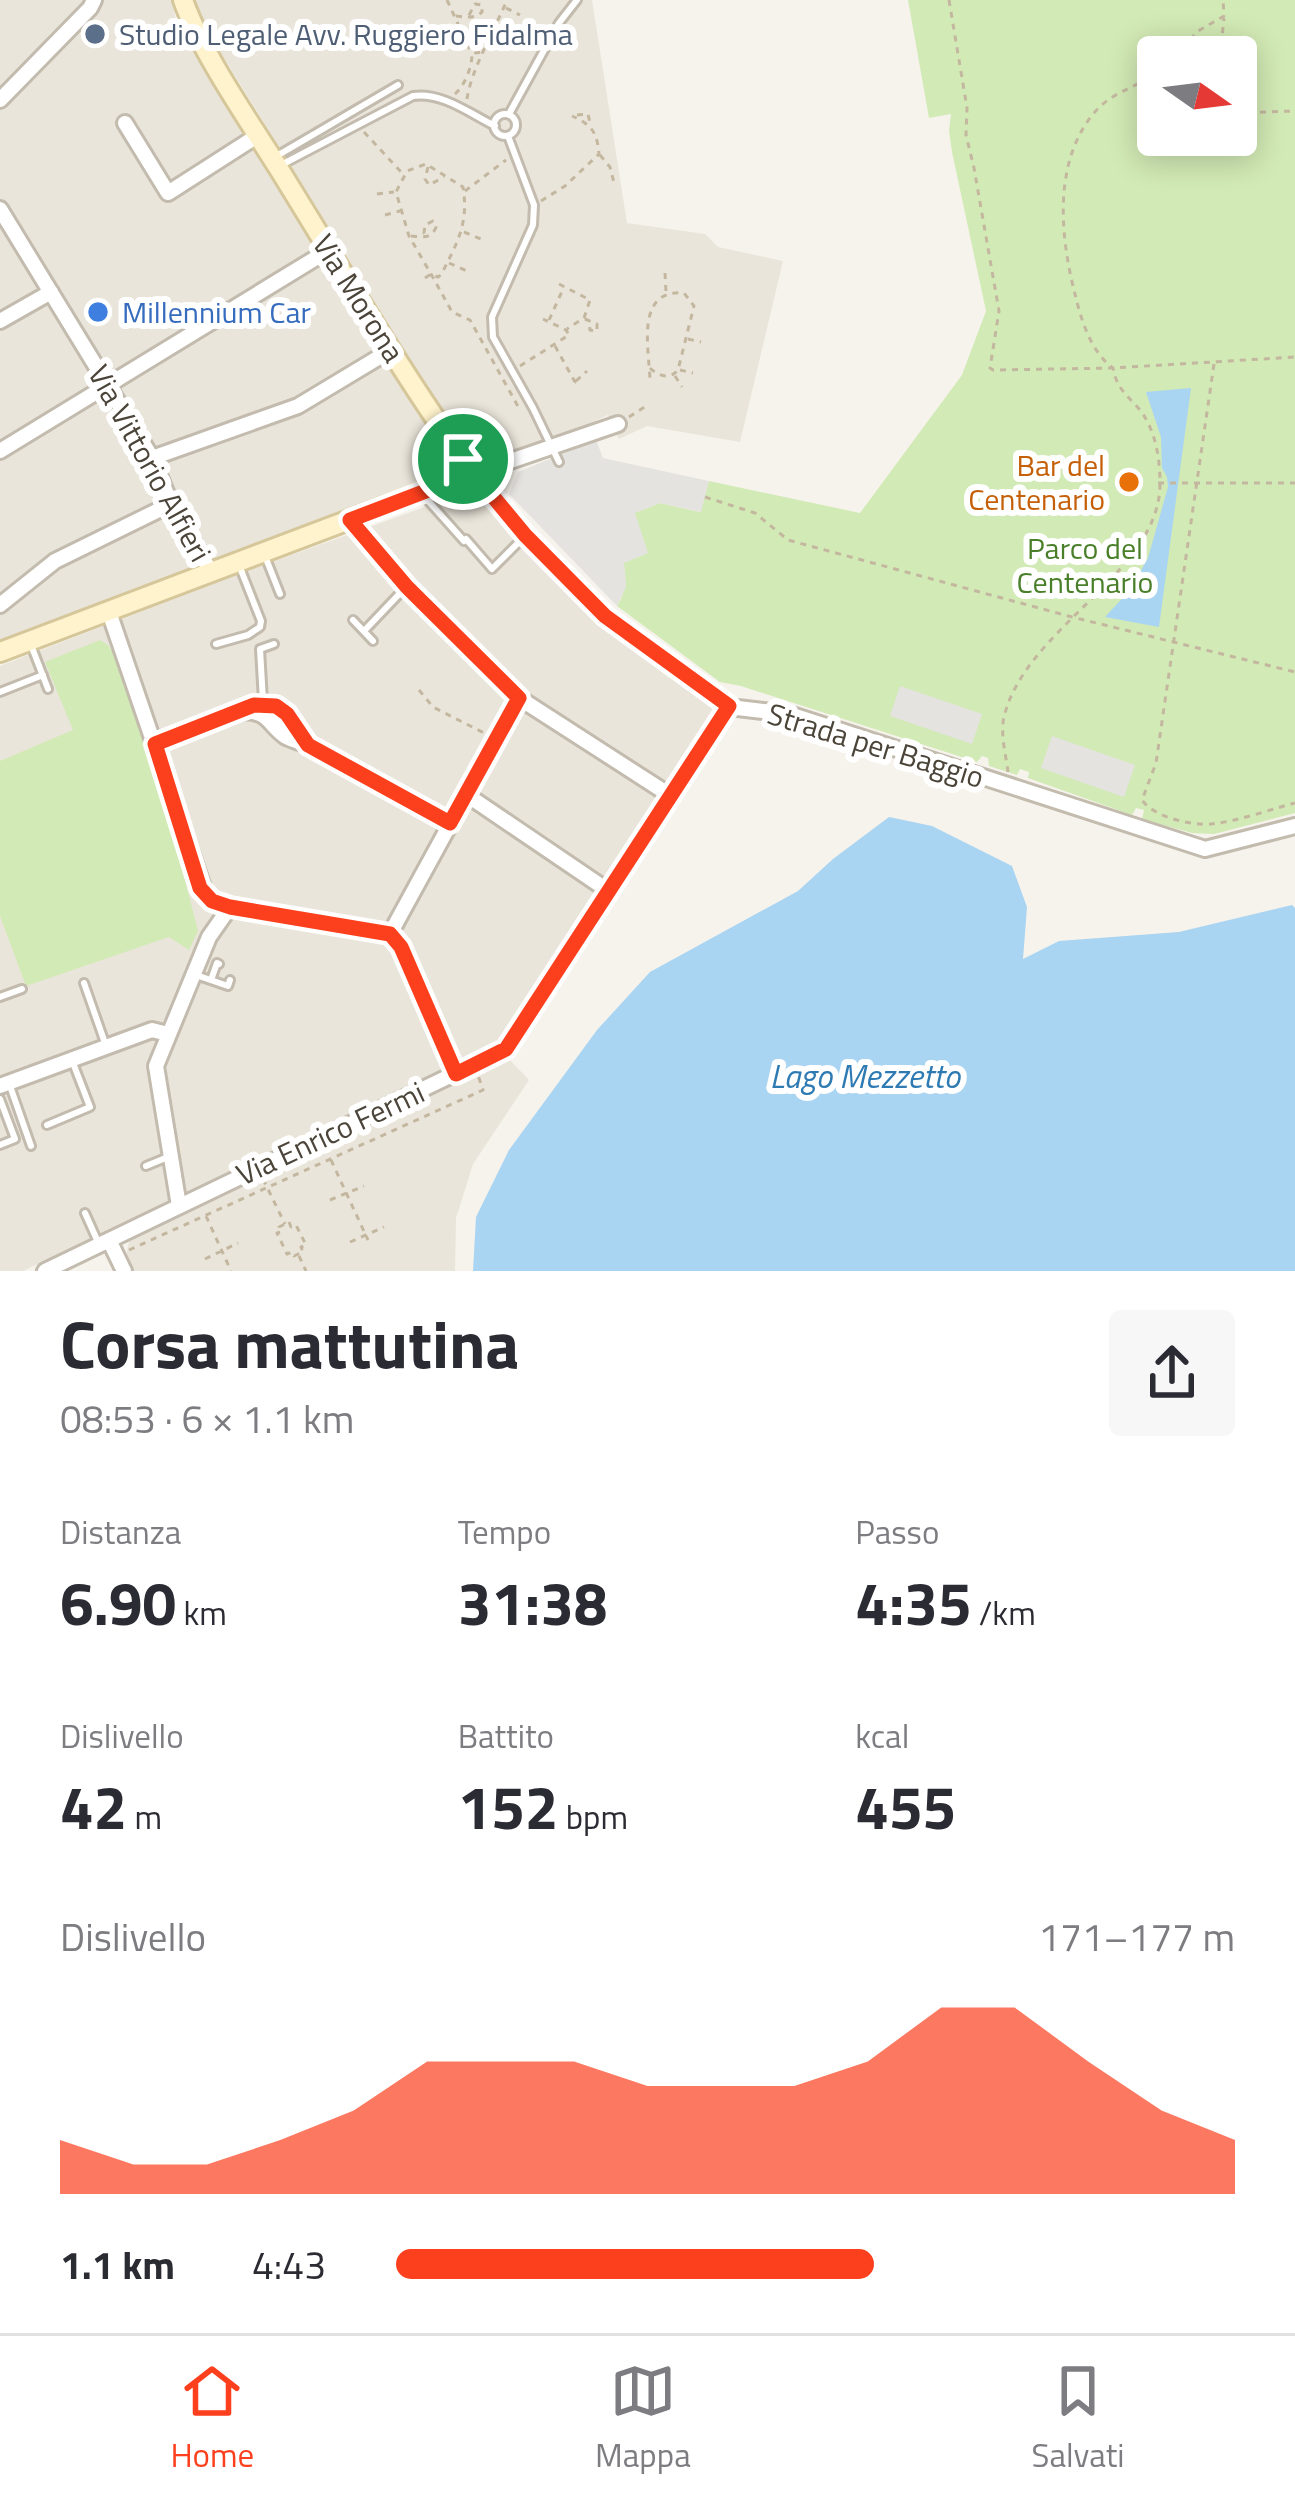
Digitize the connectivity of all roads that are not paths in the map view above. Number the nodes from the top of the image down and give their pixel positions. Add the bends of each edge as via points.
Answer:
1 (94, 0) edge
2 (183, 0) edge
3 (578, 0) edge
4 (398, 85) dead end
5 (0, 100) edge
6 (509, 114) junction
7 (124, 123) dead end
8 (495, 127) junction
9 (257, 136) junction
10 (508, 136) junction
11 (275, 163) junction
12 (0, 209) edge
13 (329, 250) junction
14 (50, 292) junction
15 (0, 321) edge
16 (391, 350) junction
17 (107, 385) junction
18 (618, 424) road end
19 (554, 446) junction
20 (0, 451) edge
21 (152, 458) junction
22 (560, 462) dead end
23 (462, 468) junction
24 (484, 476) junction
25 (420, 493) junction
26 (171, 504) junction
27 (350, 520) junction
28 (525, 535) junction
29 (264, 552) junction
30 (237, 562) junction
31 (211, 572) junction
32 (407, 587) junction
33 (280, 594) dead end
34 (0, 605) edge
35 (109, 612) junction
36 (353, 620) dead end
37 (364, 631) junction
38 (29, 641) junction
39 (373, 641) dead end
40 (216, 644) dead end
41 (274, 644) dead end
42 (0, 652) edge
43 (43, 675) junction
44 (48, 689) dead end
45 (0, 692) edge
46 (519, 698) junction
47 (263, 704) junction
48 (729, 706) junction
49 (240, 711) junction
50 (155, 744) junction
51 (308, 745) junction
52 (467, 795) junction
53 (671, 796) junction
54 (450, 823) junction
55 (1295, 826) edge
56 (610, 892) junction
57 (212, 901) junction
58 (230, 907) junction
59 (390, 934) junction
60 (209, 937) junction
61 (219, 964) dead end
62 (193, 974) junction
63 (211, 980) junction
64 (230, 980) dead end
65 (84, 983) dead end
66 (22, 989) dead end
67 (0, 998) edge
68 (168, 1034) junction
69 (106, 1047) junction
70 (72, 1059) junction
71 (456, 1074) junction
72 (5, 1084) edge
73 (0, 1100) edge
74 (47, 1125) dead end
75 (0, 1145) edge
76 (31, 1146) dead end
77 (171, 1156) junction
78 (146, 1166) dead end
79 (178, 1205) junction
80 (86, 1213) dead end
81 (104, 1242) junction
82 (120, 1264) edge
83 (45, 1271) edge

1 - 5 street
2 - 9 main road, Via Morona
3 - 6 lane
4 - 11 lane
6 - 8 lane
6 - 10 lane via 516,125
7 - 9 street via 168,193
8 - 10 lane
8 - 11 lane via 422,94
9 - 11 main road, Via Morona
10 - 19 lane via 534,205 533,225 491,327
11 - 13 main road, Via Morona
12 - 14 street, Via Vittorio Alfieri
13 - 16 main road, Via Morona
13 - 17 street
14 - 15 street
14 - 17 street, Via Vittorio Alfieri
16 - 21 street via 298,406
16 - 23 main road, Via Morona
17 - 20 street
17 - 21 street, Via Vittorio Alfieri
18 - 19 street
19 - 22 lane
19 - 24 street
21 - 26 street, Via Vittorio Alfieri
23 - 24 main road via 478,457
23 - 25 main road
24 - 28 street, Strada per Baggio
25 - 27 main road
25 - 28 lane via 493,568
26 - 31 street, Via Vittorio Alfieri
26 - 34 street via 55,561
27 - 29 main road
27 - 32 street
28 - 48 street, Strada per Baggio via 605,616
29 - 30 main road
29 - 33 lane
30 - 31 main road
30 - 40 lane via 260,626
31 - 35 main road
32 - 37 lane
32 - 46 street
35 - 38 main road
35 - 50 street
36 - 37 lane
37 - 39 lane
38 - 42 main road
38 - 43 lane
41 - 47 lane via 260,649
43 - 44 lane
43 - 45 lane
46 - 52 street
46 - 53 street
47 - 49 street
47 - 51 street via 287,714
48 - 53 street, Via Enrico Fermi
48 - 55 street, Strada per Baggio via 788,714 1205,849
49 - 50 street
49 - 51 street via 265,716
50 - 57 street via 200,888
51 - 54 street
52 - 54 street
52 - 56 street
53 - 56 street, Via Enrico Fermi
54 - 59 street
56 - 71 street, Via Enrico Fermi via 506,1049
57 - 58 street
57 - 60 street
58 - 59 street
58 - 60 street
59 - 71 street
60 - 62 street
61 - 63 lane
62 - 63 lane
62 - 68 street
63 - 64 lane
65 - 69 lane
66 - 67 lane
68 - 69 street via 152,1030
68 - 77 street via 156,1074
69 - 70 street
70 - 72 street
70 - 74 lane via 90,1107
71 - 79 street, Via Enrico Fermi
72 - 76 lane
73 - 75 lane via 15,1139
77 - 78 lane
77 - 79 street
79 - 81 street, Via Enrico Fermi
80 - 81 lane
81 - 82 street
81 - 83 street, Via Enrico Fermi

